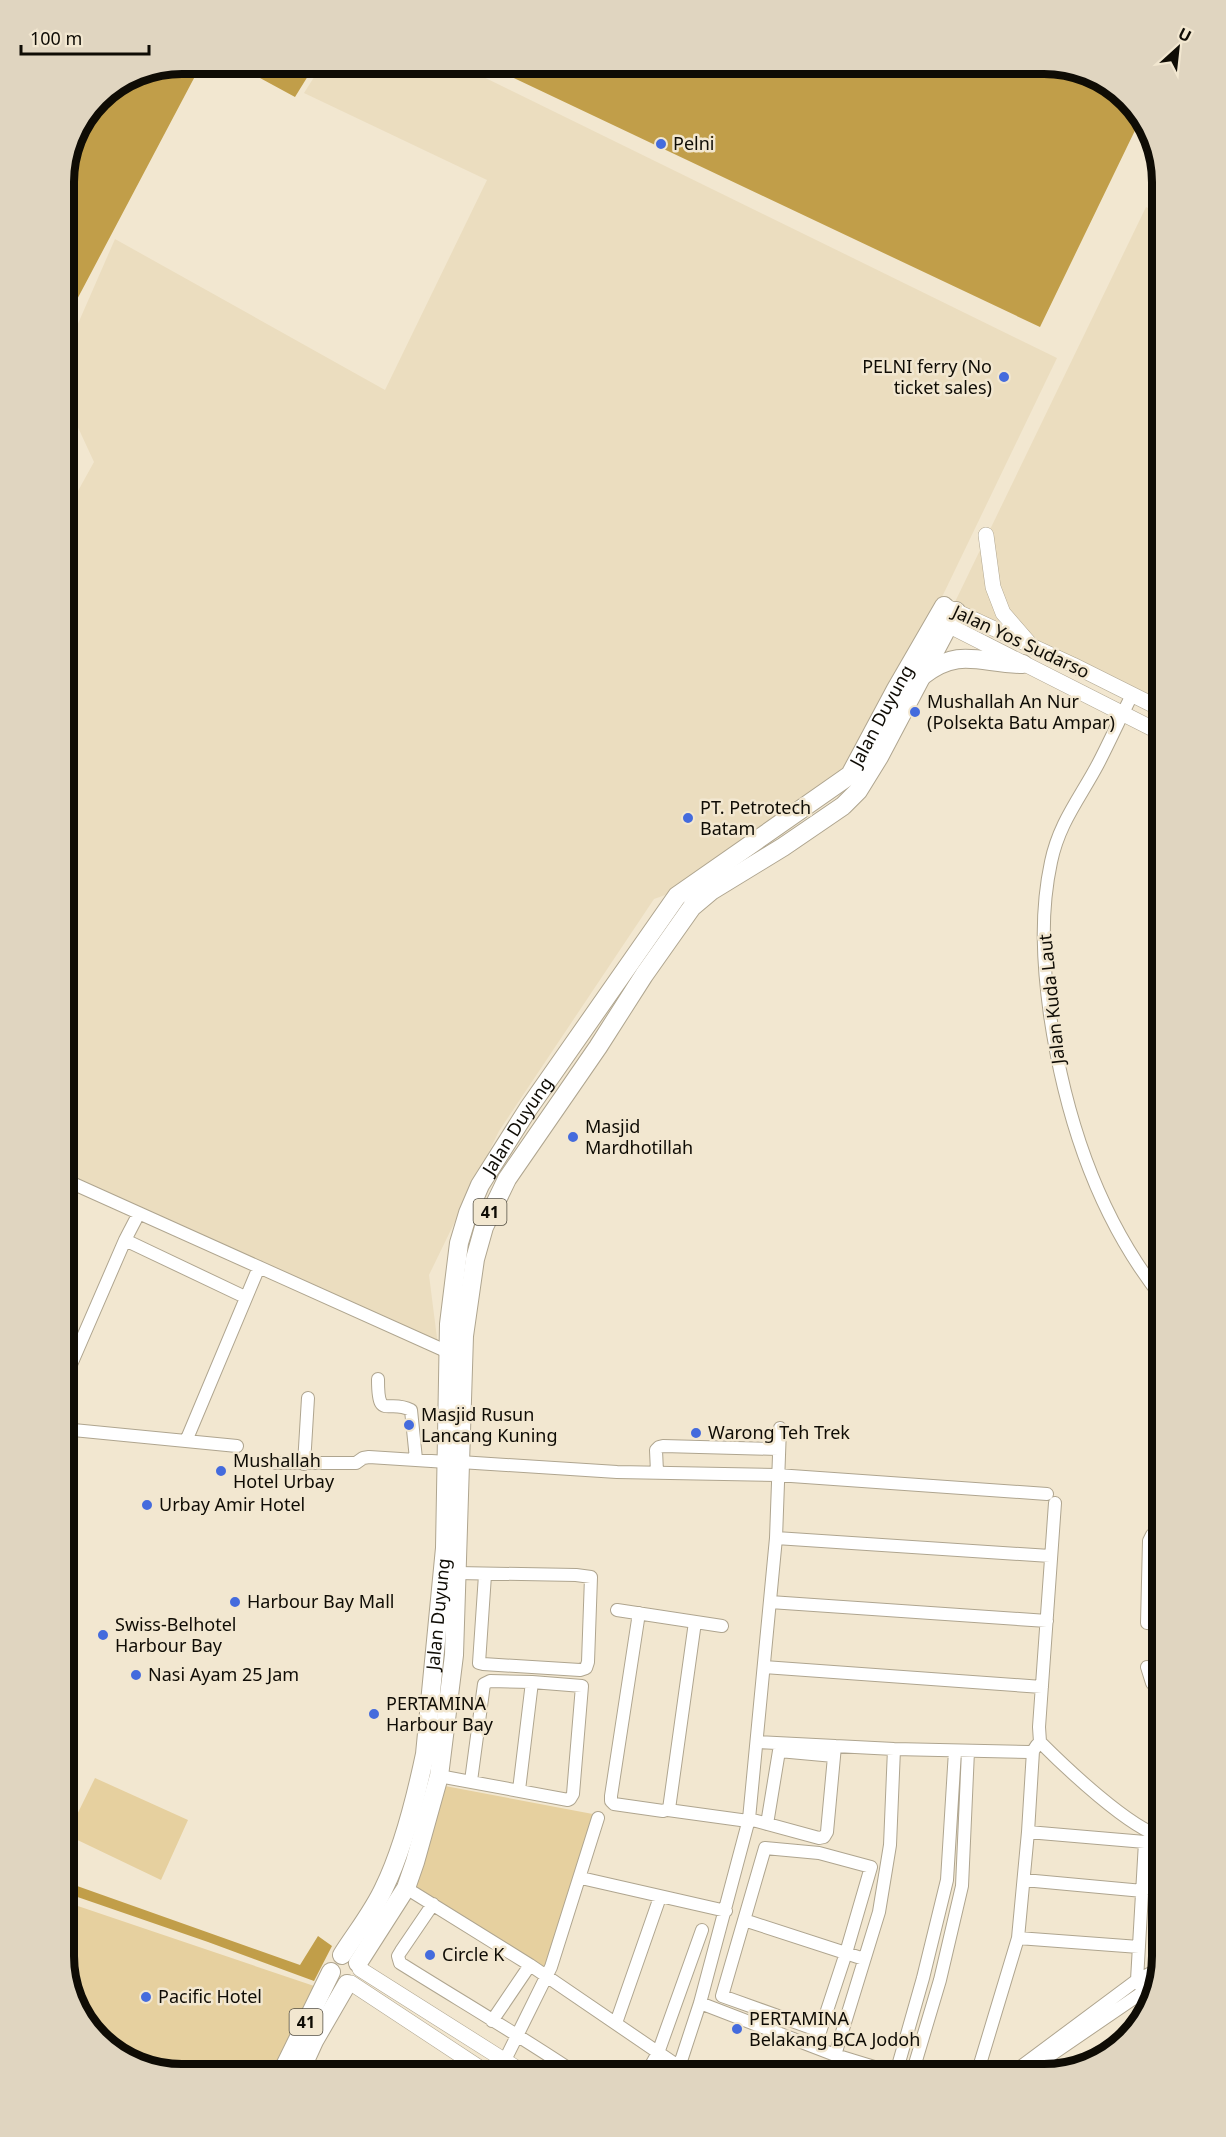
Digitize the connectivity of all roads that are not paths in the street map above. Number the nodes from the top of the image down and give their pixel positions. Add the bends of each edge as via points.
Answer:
1 (986, 535) dead end
2 (946, 616) junction
3 (1032, 646) junction
4 (1023, 664) junction
5 (920, 678) junction
6 (1132, 695) junction
7 (1153, 706) edge
8 (1122, 714) junction
9 (1153, 729) edge
10 (528, 1110) junction
11 (546, 1121) junction
12 (74, 1184) edge
13 (139, 1213) junction
14 (125, 1240) junction
15 (259, 1267) junction
16 (1153, 1286) edge
17 (245, 1297) junction
18 (448, 1352) junction
19 (74, 1358) edge
20 (378, 1378) dead end
21 (308, 1398) dead end
22 (780, 1428) dead end
23 (74, 1430) edge
24 (186, 1441) junction
25 (237, 1446) dead end
26 (778, 1449) junction
27 (416, 1459) junction
28 (454, 1462) junction
29 (276, 1463) dead end
30 (304, 1464) junction
31 (657, 1472) junction
32 (777, 1476) junction
33 (1153, 1535) edge
34 (776, 1538) junction
35 (1050, 1556) junction
36 (457, 1573) junction
37 (485, 1575) junction
38 (770, 1602) junction
39 (617, 1610) dead end
40 (639, 1613) junction
41 (1047, 1621) junction
42 (696, 1622) junction
43 (1153, 1623) edge
44 (722, 1626) dead end
45 (448, 1646) junction
46 (479, 1656) junction
47 (764, 1667) junction
48 (1147, 1667) dead end
49 (1153, 1676) edge
50 (532, 1682) junction
51 (1042, 1687) junction
52 (757, 1742) junction
53 (1036, 1746) junction
54 (894, 1749) junction
55 (835, 1751) junction
56 (961, 1751) junction
57 (439, 1776) junction
58 (471, 1780) junction
59 (519, 1791) junction
60 (668, 1810) junction
61 (598, 1818) dead end
62 (748, 1820) junction
63 (767, 1824) junction
64 (1028, 1832) junction
65 (1153, 1833) edge
66 (581, 1878) junction
67 (1024, 1880) junction
68 (406, 1888) junction
69 (1143, 1891) junction
70 (660, 1897) junction
71 (433, 1904) junction
72 (726, 1911) junction
73 (744, 1920) junction
74 (702, 1930) dead end
75 (1018, 1938) junction
76 (1138, 1947) junction
77 (846, 1953) junction
78 (864, 1959) junction
79 (530, 1965) junction
80 (352, 1971) junction
81 (1151, 1974) edge
82 (547, 1977) junction
83 (1137, 1980) junction
84 (1145, 1994) edge
85 (1144, 1998) edge
86 (700, 2003) junction
87 (416, 2004) junction
88 (406, 2020) junction
89 (492, 2021) junction
90 (793, 2022) junction
91 (616, 2023) junction
92 (820, 2031) junction
93 (519, 2035) junction
94 (786, 2036) junction
95 (814, 2047) junction
96 (658, 2053) junction
97 (835, 2055) junction
98 (505, 2060) junction
99 (287, 2063) edge
100 (304, 2063) edge
101 (473, 2063) edge
102 (510, 2063) edge
103 (561, 2063) edge
104 (652, 2064) edge
105 (669, 2064) edge
106 (678, 2064) edge
107 (863, 2064) edge
108 (899, 2064) edge
109 (915, 2064) edge
110 (980, 2064) edge
111 (1034, 2064) edge
112 (1036, 2064) edge

1 - 3 main road via 993,587 1003,613
2 - 3 main road, Jalan Yos Sudarso
2 - 4 main road, Jalan Yos Sudarso
2 - 5 highway, Jalan Duyung / 41
2 - 10 highway, Jalan Duyung / 41 via 896,689 850,775 677,896
3 - 6 main road, Jalan Yos Sudarso
4 - 5 highway via 956,659 936,666
4 - 8 main road, Jalan Yos Sudarso
5 - 11 highway, Jalan Duyung / 41 via 852,799 711,891 687,913
6 - 7 main road, Jalan Yos Sudarso
6 - 8 street, Jalan Kuda Laut
8 - 9 main road, Jalan Yos Sudarso
8 - 16 street, Jalan Kuda Laut via 1058,837 1051,862 1042,941 1054,1040 1080,1147 1119,1234
10 - 11 highway
10 - 18 highway, Jalan Duyung / 41 via 480,1185 463,1228
11 - 28 highway, Jalan Duyung / 41 via 507,1179 478,1245 464,1336
12 - 13 street
13 - 14 street
13 - 15 street
14 - 17 street
14 - 19 street
15 - 17 street
15 - 18 street
17 - 24 street
18 - 28 highway, Jalan Duyung / 41
20 - 27 street via 381,1404 411,1410
21 - 30 street
22 - 26 street
23 - 24 street
24 - 25 street
26 - 31 street via 659,1447
26 - 32 street
27 - 28 street
27 - 30 street via 365,1457 356,1463
28 - 31 street
28 - 36 highway, Jalan Duyung / 41
28 - 45 highway, Jalan Duyung / 41 via 445,1548
29 - 30 street
31 - 32 street
32 - 34 street
32 - 35 street via 1051,1498
33 - 43 street via 1149,1540 1147,1623
34 - 35 street
34 - 38 street
35 - 41 street
36 - 37 street
36 - 45 highway, Jalan Duyung / 41
37 - 46 street
37 - 46 street via 591,1577 588,1662 580,1670 483,1664 479,1663
38 - 41 street
38 - 47 street
39 - 40 street
40 - 42 street
40 - 60 street via 611,1802
41 - 51 street
42 - 44 street
42 - 60 street
45 - 46 street
45 - 57 highway, Jalan Duyung / 41
45 - 80 highway, Jalan Duyung / 41 via 418,1787
47 - 51 street
47 - 52 street
48 - 49 street
50 - 58 street via 484,1684
50 - 59 street
50 - 59 street via 583,1688 573,1794 568,1800
51 - 53 street
52 - 55 street
52 - 62 street
53 - 56 street
53 - 64 street
53 - 65 street via 1105,1801
54 - 55 street
54 - 56 street
54 - 78 street via 887,1869
55 - 63 street via 778,1752
55 - 63 street via 826,1836 819,1838
56 - 108 street via 947,1880
56 - 109 street via 962,1886
57 - 58 street
57 - 68 highway, Jalan Duyung / 41
58 - 59 street
60 - 62 street
61 - 66 street
62 - 63 street
62 - 72 street
64 - 67 street
64 - 69 street via 1145,1842
66 - 70 street
66 - 82 street
67 - 69 street
67 - 75 street
68 - 71 street
68 - 80 highway, Jalan Duyung / 41
69 - 76 street
70 - 72 street
70 - 91 street
71 - 79 street
71 - 89 street via 401,1950 400,1963
72 - 86 street
73 - 77 street
73 - 77 street via 765,1848 819,1853 871,1867
73 - 90 street via 722,1996
74 - 96 street
75 - 76 street
75 - 110 street
76 - 83 street
77 - 78 street
77 - 92 street
78 - 97 street
79 - 82 street
79 - 89 street
80 - 87 main road
80 - 88 main road
80 - 99 highway, 41 via 339,1982 331,1972
80 - 100 highway, Jalan Duyung / 41
81 - 83 street
82 - 91 street
82 - 93 street
83 - 84 street
83 - 111 street
85 - 112 street
86 - 94 street
86 - 106 street
87 - 88 main road
87 - 98 main road
88 - 101 main road
89 - 93 street
90 - 92 street
90 - 94 street
91 - 96 street
92 - 95 street
93 - 98 street
93 - 103 street
94 - 95 street
95 - 97 street
96 - 104 street
96 - 105 street
97 - 107 street
98 - 102 main road

